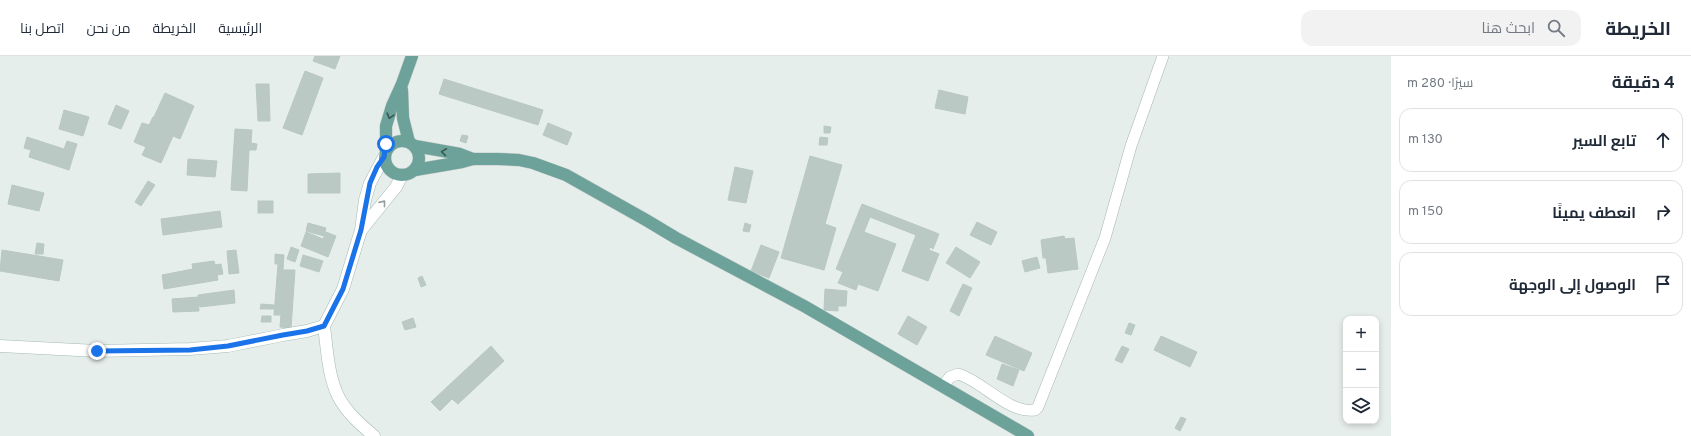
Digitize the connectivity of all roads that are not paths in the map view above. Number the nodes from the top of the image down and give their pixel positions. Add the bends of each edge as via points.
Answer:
1 (412, 56) edge
2 (1163, 56) edge
3 (402, 84) junction
4 (412, 144) junction
5 (385, 153) junction
6 (473, 159) junction
7 (415, 170) junction
8 (402, 175) junction
9 (361, 230) junction
10 (324, 326) junction
11 (0, 346) edge
12 (943, 386) junction
13 (374, 436) edge
14 (1028, 436) edge

1 - 3 main road
2 - 12 street via 1131,146 1105,238 1038,407 1035,410 1026,410 1012,405 958,374 950,377
3 - 4 main road via 403,118
3 -> 5 main road via 386,126
4 - 5 main road via 403,140 396,141 389,145
6 -> 4 main road
4 - 7 main road via 418,151 419,158
5 - 8 main road via 389,170
5 - 9 main road via 370,183
6 - 7 main road
6 - 12 main road via 519,160 566,175
7 - 8 main road
9 -> 8 main road via 396,187
9 - 10 main road via 343,289
10 - 11 main road via 228,346 190,350 97,351
10 - 13 main road via 329,360 339,397 350,413
12 - 14 main road

